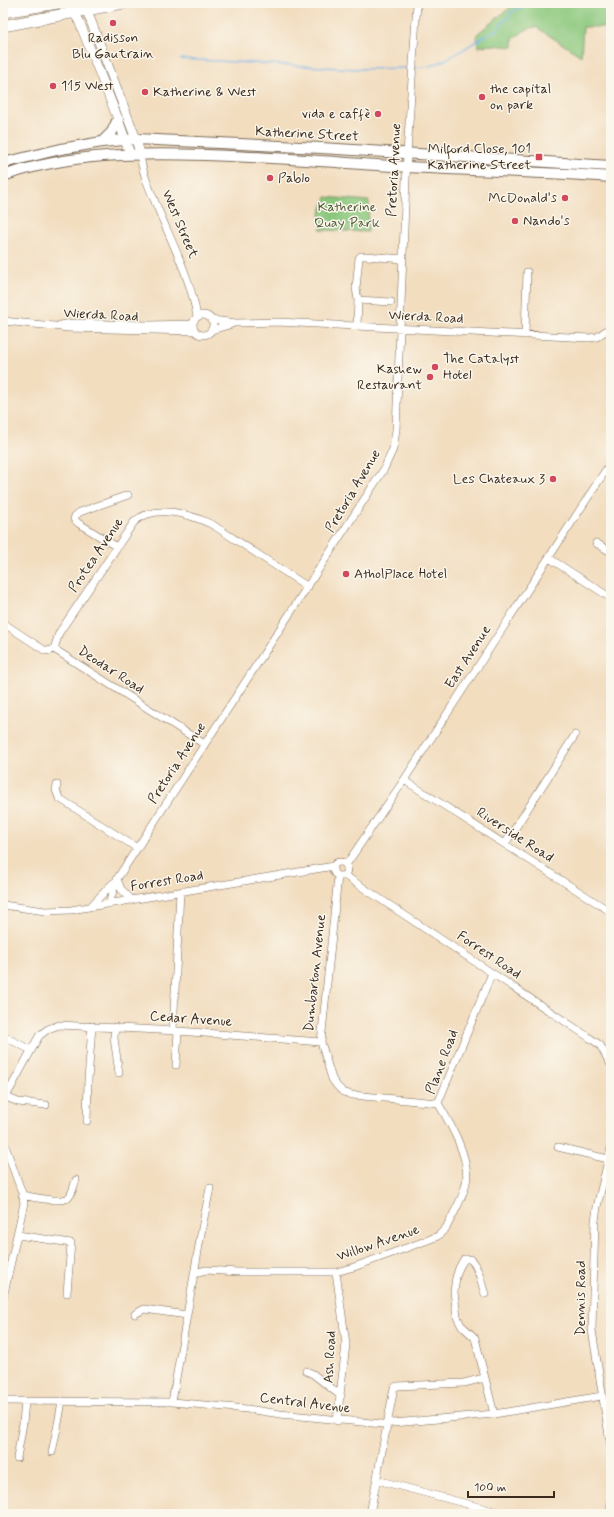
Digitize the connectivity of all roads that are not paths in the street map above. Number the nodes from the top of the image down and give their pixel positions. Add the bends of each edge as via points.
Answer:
1 (58, 3) edge
2 (123, 3) edge
3 (417, 3) edge
4 (85, 6) edge
5 (71, 8) edge
6 (3, 12) edge
7 (3, 19) edge
8 (25, 22) junction
9 (3, 26) edge
10 (118, 119) junction
11 (136, 139) junction
12 (125, 140) junction
13 (102, 142) junction
14 (130, 154) junction
15 (407, 154) junction
16 (141, 159) junction
17 (3, 163) edge
18 (611, 166) edge
19 (407, 167) junction
20 (611, 170) edge
21 (3, 176) edge
22 (611, 177) edge
23 (403, 259) junction
24 (527, 272) dead end
25 (193, 295) junction
26 (358, 300) junction
27 (391, 302) dead end
28 (210, 318) junction
29 (195, 320) junction
30 (3, 322) edge
31 (236, 323) junction
32 (357, 326) junction
33 (123, 327) junction
34 (611, 327) edge
35 (399, 329) junction
36 (212, 330) junction
37 (195, 331) junction
38 (525, 335) junction
39 (611, 462) edge
40 (608, 472) edge
41 (128, 495) dead end
42 (596, 543) dead end
43 (117, 547) junction
44 (611, 552) edge
45 (549, 558) junction
46 (308, 587) junction
47 (611, 598) edge
48 (3, 623) edge
49 (54, 649) junction
50 (574, 735) dead end
51 (204, 744) junction
52 (404, 780) junction
53 (57, 785) dead end
54 (505, 844) junction
55 (136, 848) junction
56 (346, 865) junction
57 (334, 866) junction
58 (341, 875) junction
59 (117, 878) junction
60 (180, 892) junction
61 (132, 900) junction
62 (109, 904) junction
63 (3, 905) edge
64 (91, 906) junction
65 (611, 912) edge
66 (492, 973) junction
67 (92, 1026) junction
68 (115, 1028) junction
69 (175, 1031) junction
70 (3, 1036) edge
71 (321, 1042) junction
72 (31, 1050) junction
73 (176, 1065) dead end
74 (611, 1065) edge
75 (119, 1073) dead end
76 (4, 1100) edge
77 (438, 1103) junction
78 (46, 1106) dead end
79 (87, 1120) dead end
80 (3, 1140) edge
81 (558, 1147) dead end
82 (611, 1148) edge
83 (608, 1159) junction
84 (76, 1180) dead end
85 (466, 1184) joint
86 (210, 1188) dead end
87 (22, 1195) junction
88 (18, 1235) junction
89 (336, 1272) junction
90 (195, 1275) junction
91 (66, 1293) dead end
92 (485, 1294) dead end
93 (3, 1298) edge
94 (135, 1314) dead end
95 (187, 1315) junction
96 (306, 1371) dead end
97 (484, 1378) junction
98 (341, 1396) junction
99 (602, 1396) junction
100 (3, 1401) edge
101 (25, 1401) junction
102 (62, 1401) junction
103 (172, 1402) junction
104 (494, 1414) junction
105 (337, 1421) junction
106 (388, 1424) junction
107 (611, 1448) edge
108 (52, 1452) dead end
109 (17, 1458) dead end
110 (377, 1480) junction
111 (611, 1502) edge
112 (370, 1514) edge
113 (505, 1514) edge
114 (610, 1514) edge

1 - 6 main road
2 - 4 main road
3 - 15 street, Pretoria Avenue
4 - 5 main road
4 - 11 street, West Street
5 - 8 main road
5 - 10 street via 79,21
7 - 8 main road via 19,19
8 - 9 main road
10 - 12 street
10 - 13 main road via 112,132
11 - 12 main road, Katherine Street
11 - 15 main road, Katherine Street
11 - 16 street, West Street
11 - 19 main road via 167,145 400,159
12 - 13 main road, Katherine Street
12 - 14 street
13 - 17 main road, Katherine Street
14 - 16 main road, Katherine Street
14 - 21 main road, Katherine Street via 62,160
15 - 18 main road, Katherine Street
15 - 19 street, Pretoria Avenue
15 - 20 main road via 427,160
16 - 19 main road, Katherine Street via 256,157
16 - 25 street, West Street via 152,194
19 - 22 main road, Katherine Street
19 - 23 street, Pretoria Avenue
23 - 26 street via 366,256 359,258 356,288
23 - 35 street, Pretoria Avenue
24 - 38 street
25 - 28 street, West Street
25 - 29 street, West Street
26 - 27 street
26 - 32 street
28 - 29 street via 203,315
28 - 31 street, Wierda Road
28 - 36 street
29 - 33 street, Wierda Road
29 - 37 street
30 - 33 street, Wierda Road via 67,328
31 - 32 street, Wierda Road
31 - 36 street, Wierda Road
32 - 35 street, Wierda Road
33 - 37 street, Wierda Road
34 - 38 street, Wierda Road via 593,338
35 - 38 street, Wierda Road
35 - 46 street, Pretoria Avenue via 396,430 393,449 384,469
36 - 37 street via 205,335
39 - 40 street, East Avenue
40 - 45 street, East Avenue
41 - 43 street via 80,512 74,518
42 - 44 street
43 - 46 street, Protea Avenue via 141,516 152,512 184,514 213,525
43 - 49 street, Protea Avenue via 59,633
45 - 47 street
45 - 52 street, East Avenue
46 - 51 street, Pretoria Avenue
48 - 49 street, Deodar Road via 42,649
49 - 51 street, Deodar Road
50 - 54 street
51 - 55 street, Pretoria Avenue
52 - 54 street, Riverside Road
52 - 56 street, East Avenue
53 - 55 street via 59,798
54 - 65 street, Riverside Road
55 - 59 street, Pretoria Avenue
56 - 57 street via 338,863
56 - 58 street via 347,870
57 - 58 street via 334,872
57 - 60 street, Forrest Road
58 - 66 street, Forrest Road
58 - 71 street, Dumbarton Avenue
59 - 61 street via 121,889
59 - 62 street, Pretoria Avenue
59 - 64 street
60 - 61 street, Forrest Road
60 - 69 street
61 - 62 street, Forrest Road
62 - 64 street, Forrest Road
63 - 64 street, Forrest Road via 54,911
66 - 74 street, Forrest Road via 597,1043
66 - 77 street, Plane Road
67 - 68 street, Cedar Avenue
67 - 72 street, Cedar Avenue via 59,1025 43,1032
67 - 79 street
68 - 69 street, Cedar Avenue
68 - 75 street
69 - 71 street, Cedar Avenue
69 - 73 street
70 - 72 street
71 - 77 street, Dumbarton Avenue via 332,1079 343,1092
72 - 76 street
76 - 78 street
77 - 85 street, Plane Road via 463,1155 467,1171
80 - 87 street
81 - 83 street
82 - 83 street, Dennis Road
83 - 99 street, Dennis Road via 597,1207 594,1234 592,1330
84 - 87 street via 70,1195 64,1199
85 - 89 street, Willow Avenue via 446,1228 438,1236
86 - 90 street
87 - 88 street via 24,1209
88 - 91 street via 70,1243
88 - 93 street
89 - 90 street, Willow Avenue via 206,1270
89 - 98 street, Ash Road via 346,1344
90 - 95 street
92 - 97 street via 476,1267 470,1259 464,1259 456,1277 454,1292 457,1317 463,1328 475,1338
94 - 95 street via 144,1309
95 - 103 street
96 - 98 street
97 - 104 street
97 - 106 street via 464,1383 397,1386 393,1390
98 - 105 street, Ash Road
99 - 104 street, Central Avenue
99 - 107 street, Dennis Road
100 - 101 street, Central Avenue
101 - 102 street, Central Avenue
101 - 109 street
102 - 103 street, Central Avenue
102 - 108 street
103 - 105 street, Central Avenue
104 - 106 street, Central Avenue
105 - 106 street, Central Avenue
106 - 110 street
110 - 112 street
110 - 113 street
111 - 114 street

